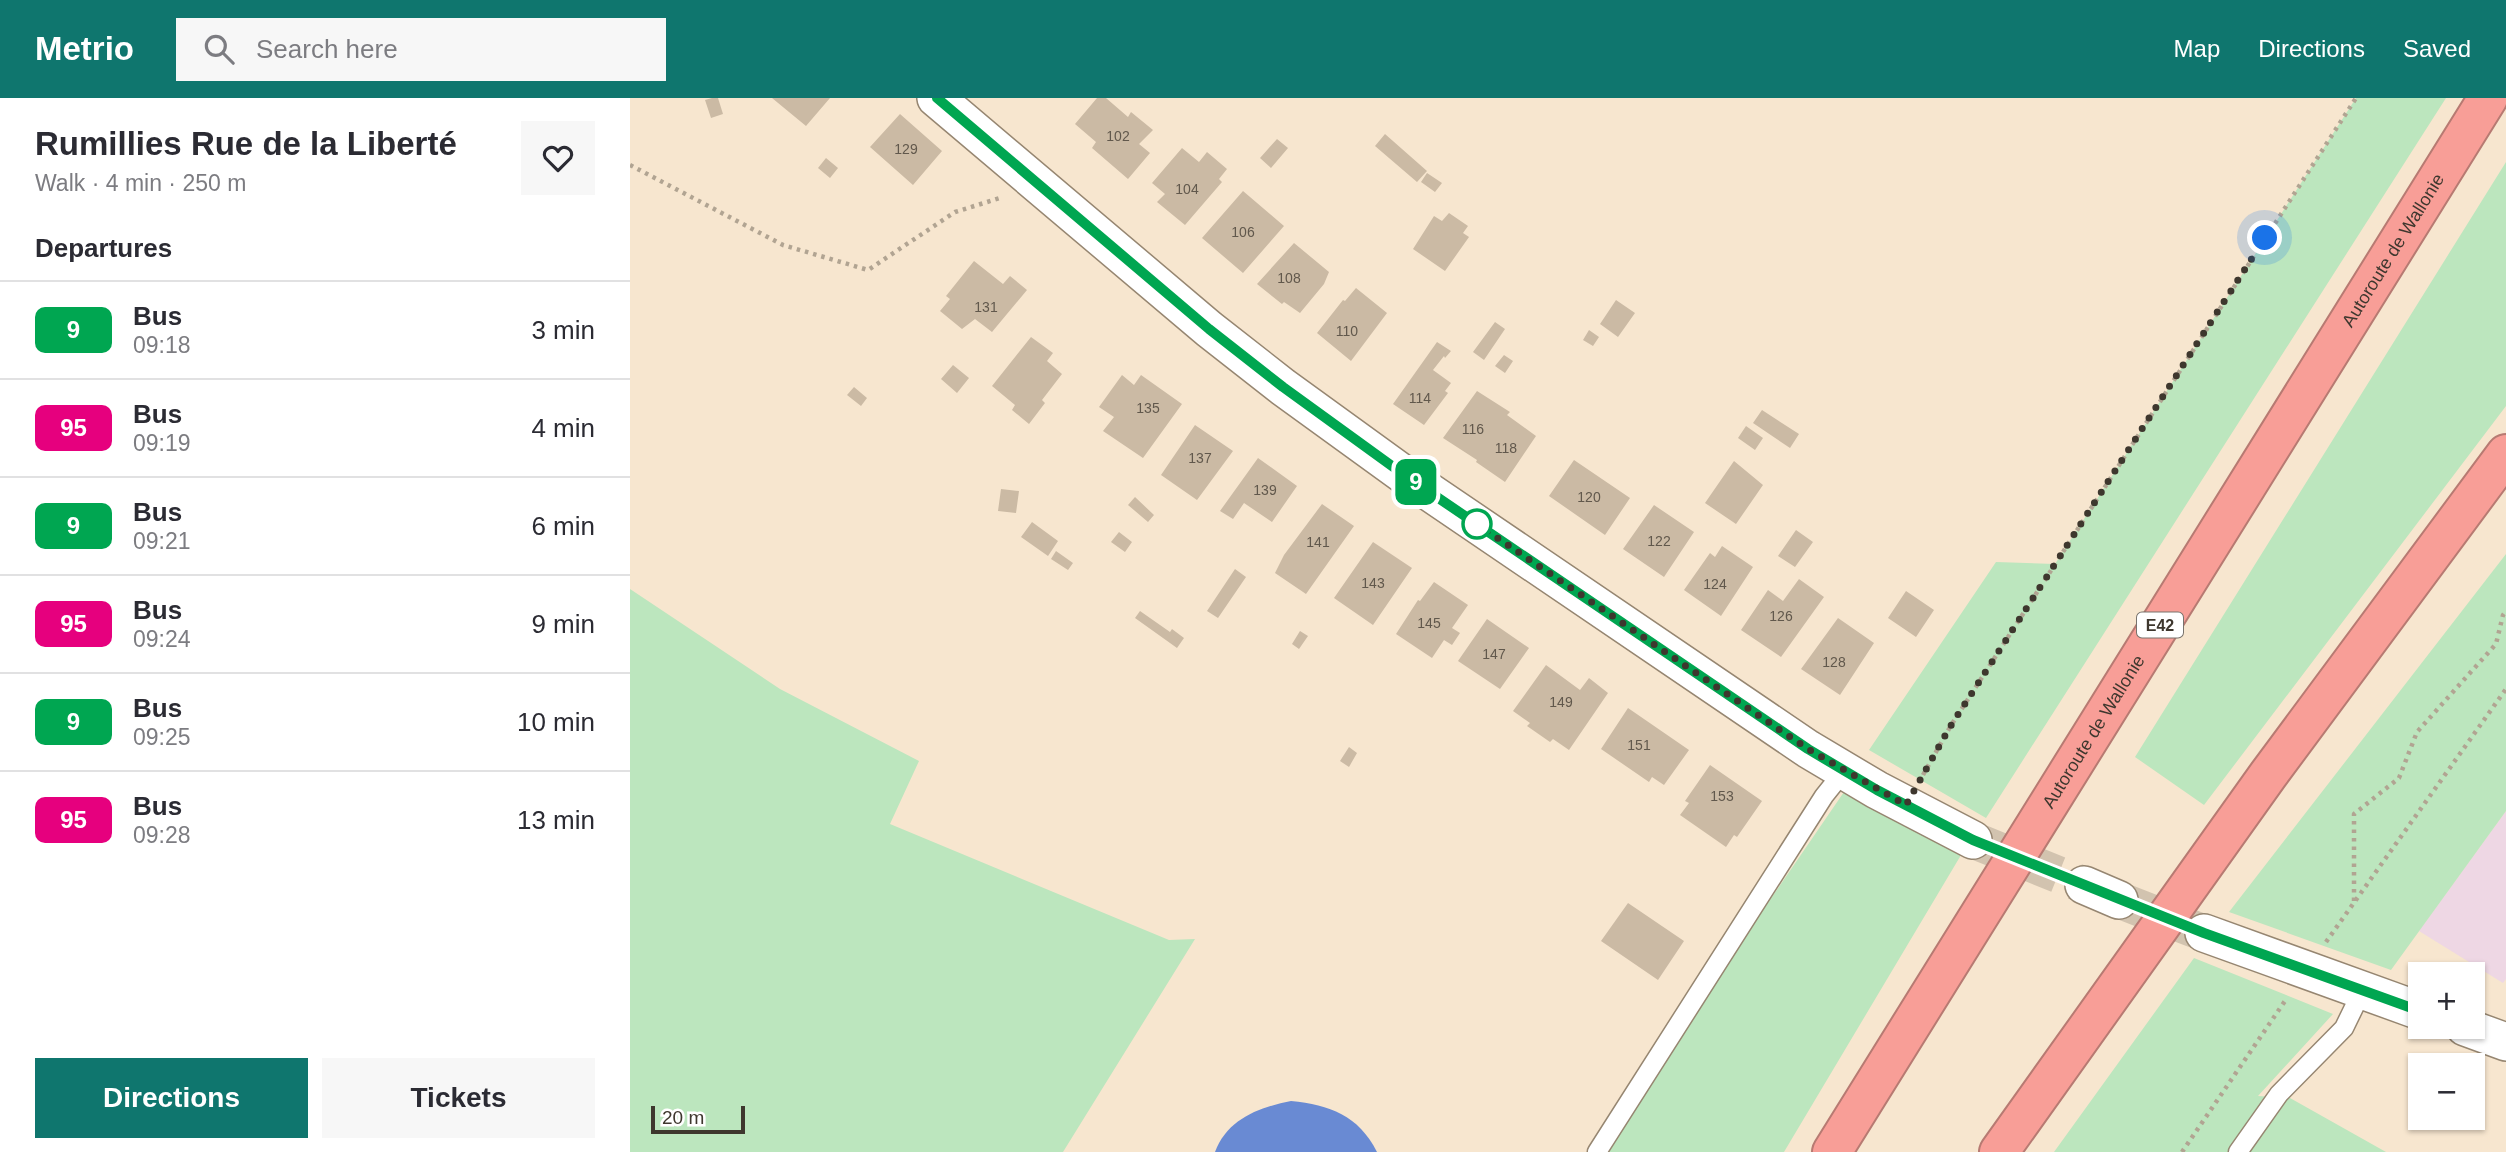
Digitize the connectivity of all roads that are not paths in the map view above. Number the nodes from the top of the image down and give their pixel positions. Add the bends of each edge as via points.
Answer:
1 (936, 98) edge
2 (2488, 98) edge
3 (2506, 454) edge
4 (1844, 771) junction
5 (1973, 840) tunnel mouth
6 (2084, 886) tunnel mouth
7 (2119, 900) tunnel mouth
8 (2204, 933) tunnel mouth
9 (2362, 991) junction
10 (2408, 1008) edge
11 (2485, 1034) edge
12 (2506, 1042) edge
13 (1597, 1152) edge
14 (1832, 1152) edge
15 (1999, 1152) edge
16 (2238, 1152) edge

1 - 4 street via 1217,335 1342,431
2 - 14 highway, Autoroute de Wallonie / E42
3 - 15 highway via 2268,775
4 - 5 street
4 - 13 lane
6 - 7 street
8 - 9 street
9 - 10 street
9 - 16 lane via 2344,1028 2279,1094
11 - 12 street

